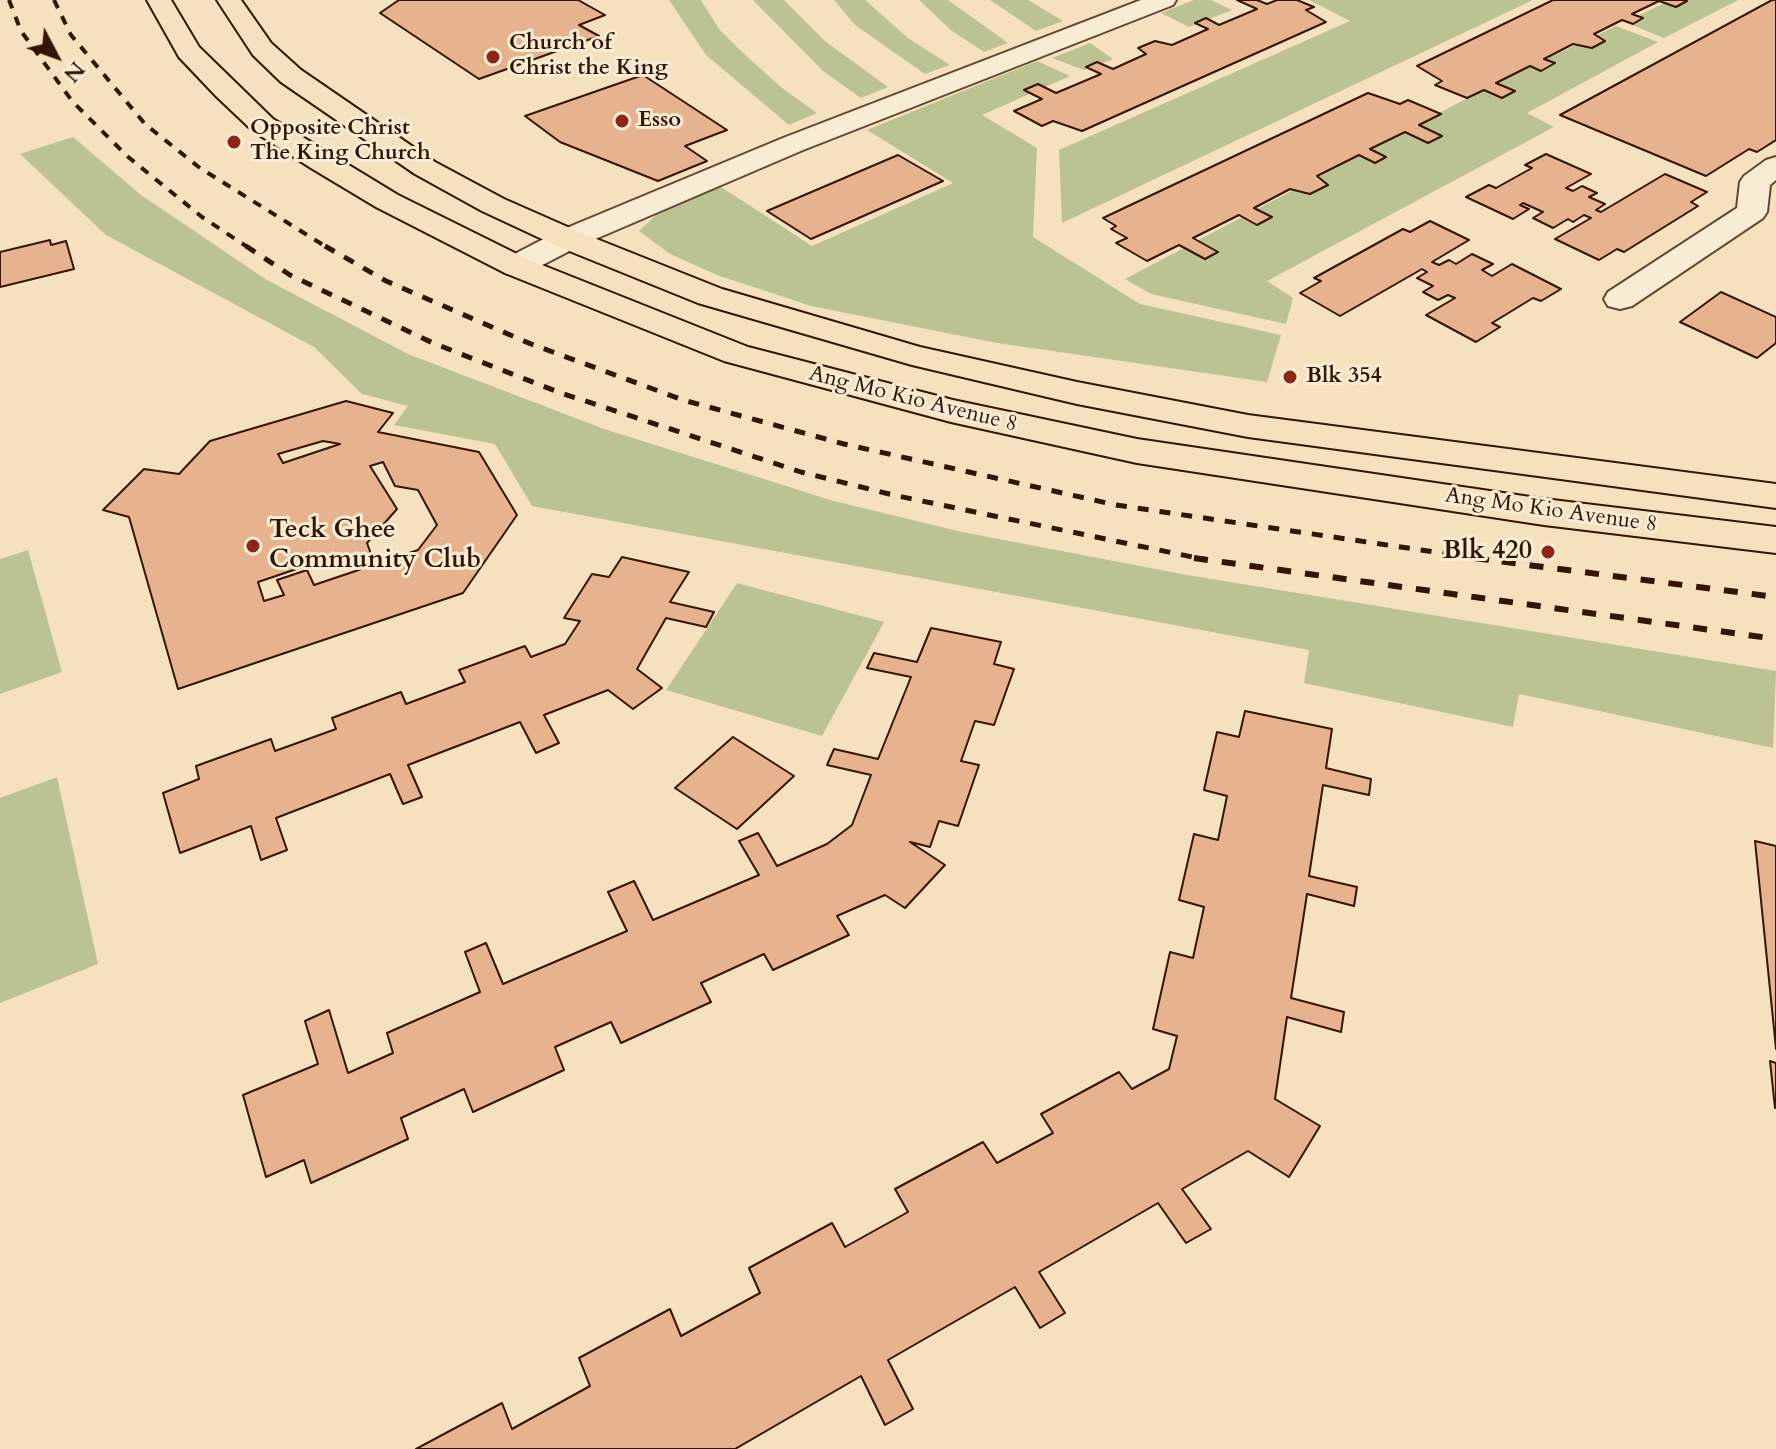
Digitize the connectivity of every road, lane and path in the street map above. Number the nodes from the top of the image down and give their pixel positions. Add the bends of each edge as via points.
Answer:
1 (159, 0) edge
2 (229, 0) edge
3 (1164, 0) edge
4 (1776, 166) edge
5 (568, 239) junction
6 (516, 266) junction
7 (1620, 299) dead end
8 (1776, 496) edge
9 (1776, 540) edge

1 - 6 main road, Ang Mo Kio Avenue 8 via 188,51 263,125 387,201
2 - 5 main road, Ang Mo Kio Avenue 8 via 262,49 328,104 425,168
3 - 5 lane via 793,144
4 - 7 lane via 1755,182 1752,212
5 - 6 lane
5 - 8 main road, Ang Mo Kio Avenue 8 via 710,296 912,355 1077,393 1248,426
6 - 9 main road, Ang Mo Kio Avenue 8 via 736,354 1036,431 1544,512

